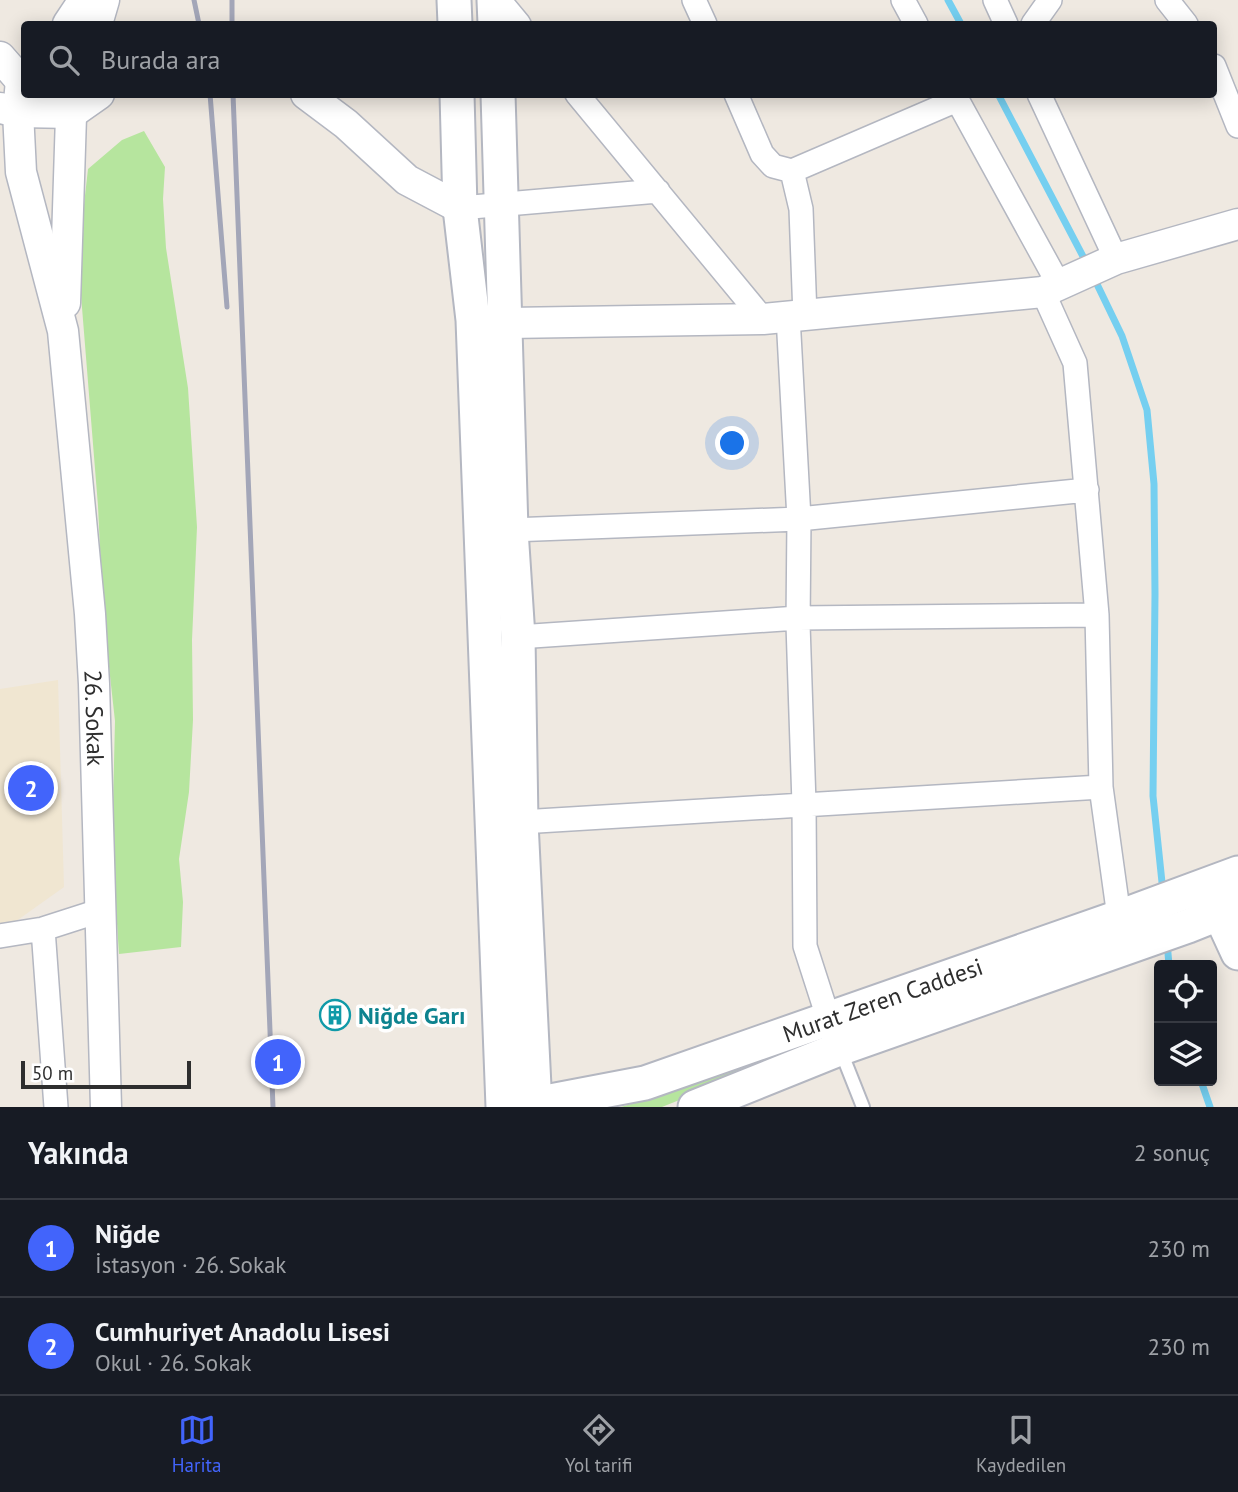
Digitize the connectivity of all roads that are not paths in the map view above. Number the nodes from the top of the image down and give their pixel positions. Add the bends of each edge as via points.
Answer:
1 (84, 0) edge
2 (104, 0) edge
3 (454, 0) edge
4 (496, 0) edge
5 (694, 0) edge
6 (903, 0) edge
7 (995, 0) edge
8 (1050, 0) edge
9 (1167, 0) edge
10 (70, 21) edge
11 (98, 21) edge
12 (455, 21) edge
13 (495, 21) edge
14 (516, 21) edge
15 (704, 21) edge
16 (914, 21) edge
17 (1005, 21) edge
18 (1035, 21) edge
19 (1184, 21) edge
20 (0, 57) edge
21 (1217, 76) edge
22 (15, 92) edge
23 (45, 98) edge
24 (311, 98) edge
25 (457, 98) edge
26 (498, 98) edge
27 (580, 98) edge
28 (738, 98) edge
29 (953, 98) edge
30 (956, 98) edge
31 (1041, 98) edge
32 (75, 104) edge
33 (1238, 126) edge
34 (792, 171) junction
35 (658, 191) junction
36 (503, 204) junction
37 (460, 208) junction
38 (1238, 224) edge
39 (1107, 262) junction
40 (1057, 286) junction
41 (786, 317) junction
42 (473, 320) junction
43 (506, 323) junction
44 (63, 331) junction
45 (1087, 490) junction
46 (799, 519) junction
47 (511, 530) junction
48 (1097, 615) junction
49 (798, 618) junction
50 (518, 637) junction
51 (1101, 787) junction
52 (804, 803) junction
53 (521, 822) junction
54 (1237, 874) edge
55 (1186, 910) junction
56 (1229, 910) edge
57 (99, 912) junction
58 (1134, 923) junction
59 (43, 929) junction
60 (0, 936) edge
61 (1238, 953) edge
62 (834, 1034) junction
63 (523, 1106) edge
64 (56, 1107) edge
65 (106, 1107) edge
66 (695, 1107) edge
67 (863, 1107) edge

1 - 10 street
2 - 11 street
3 - 12 main road
4 - 13 main road
4 - 14 street
5 - 15 street
6 - 16 street
7 - 17 street
8 - 18 street
9 - 19 street
20 - 22 street
21 - 33 street
22 - 44 street via 21,172
23 - 32 street
24 - 37 street via 407,180
25 - 37 main road
26 - 36 main road
27 - 35 street
28 - 34 street via 762,154 773,166
29 - 34 street
30 - 40 street
31 - 39 street
32 - 44 street
34 - 41 street via 801,209
35 - 36 street
35 - 41 street
36 - 37 street
36 - 43 main road
37 - 42 main road
38 - 39 street
39 - 40 street
40 - 41 street
40 - 45 street via 1075,363
41 - 43 street
41 - 46 street
42 - 43 street
42 - 63 main road
43 - 47 main road
44 - 57 street, 26. Sokak via 93,651
45 - 46 street
45 - 48 street
46 - 47 street
46 - 49 street
47 - 50 main road
48 - 49 street
48 - 51 street
49 - 50 street
49 - 52 street
50 - 53 main road
51 - 52 street
51 - 58 street
52 - 53 street
52 - 62 street via 805,946
53 - 63 main road
54 - 55 main road, Murat Zeren Caddesi
54 - 56 main road
55 - 56 main road, Murat Zeren Caddesi
55 - 58 main road, Murat Zeren Caddesi
56 - 61 main road
57 - 59 street
57 - 65 street, 26. Sokak
58 - 62 main road, Murat Zeren Caddesi
59 - 60 street
59 - 64 street
62 - 63 main road, Murat Zeren Caddesi via 613,1091
62 - 66 main road, Murat Zeren Caddesi
62 - 67 lane

